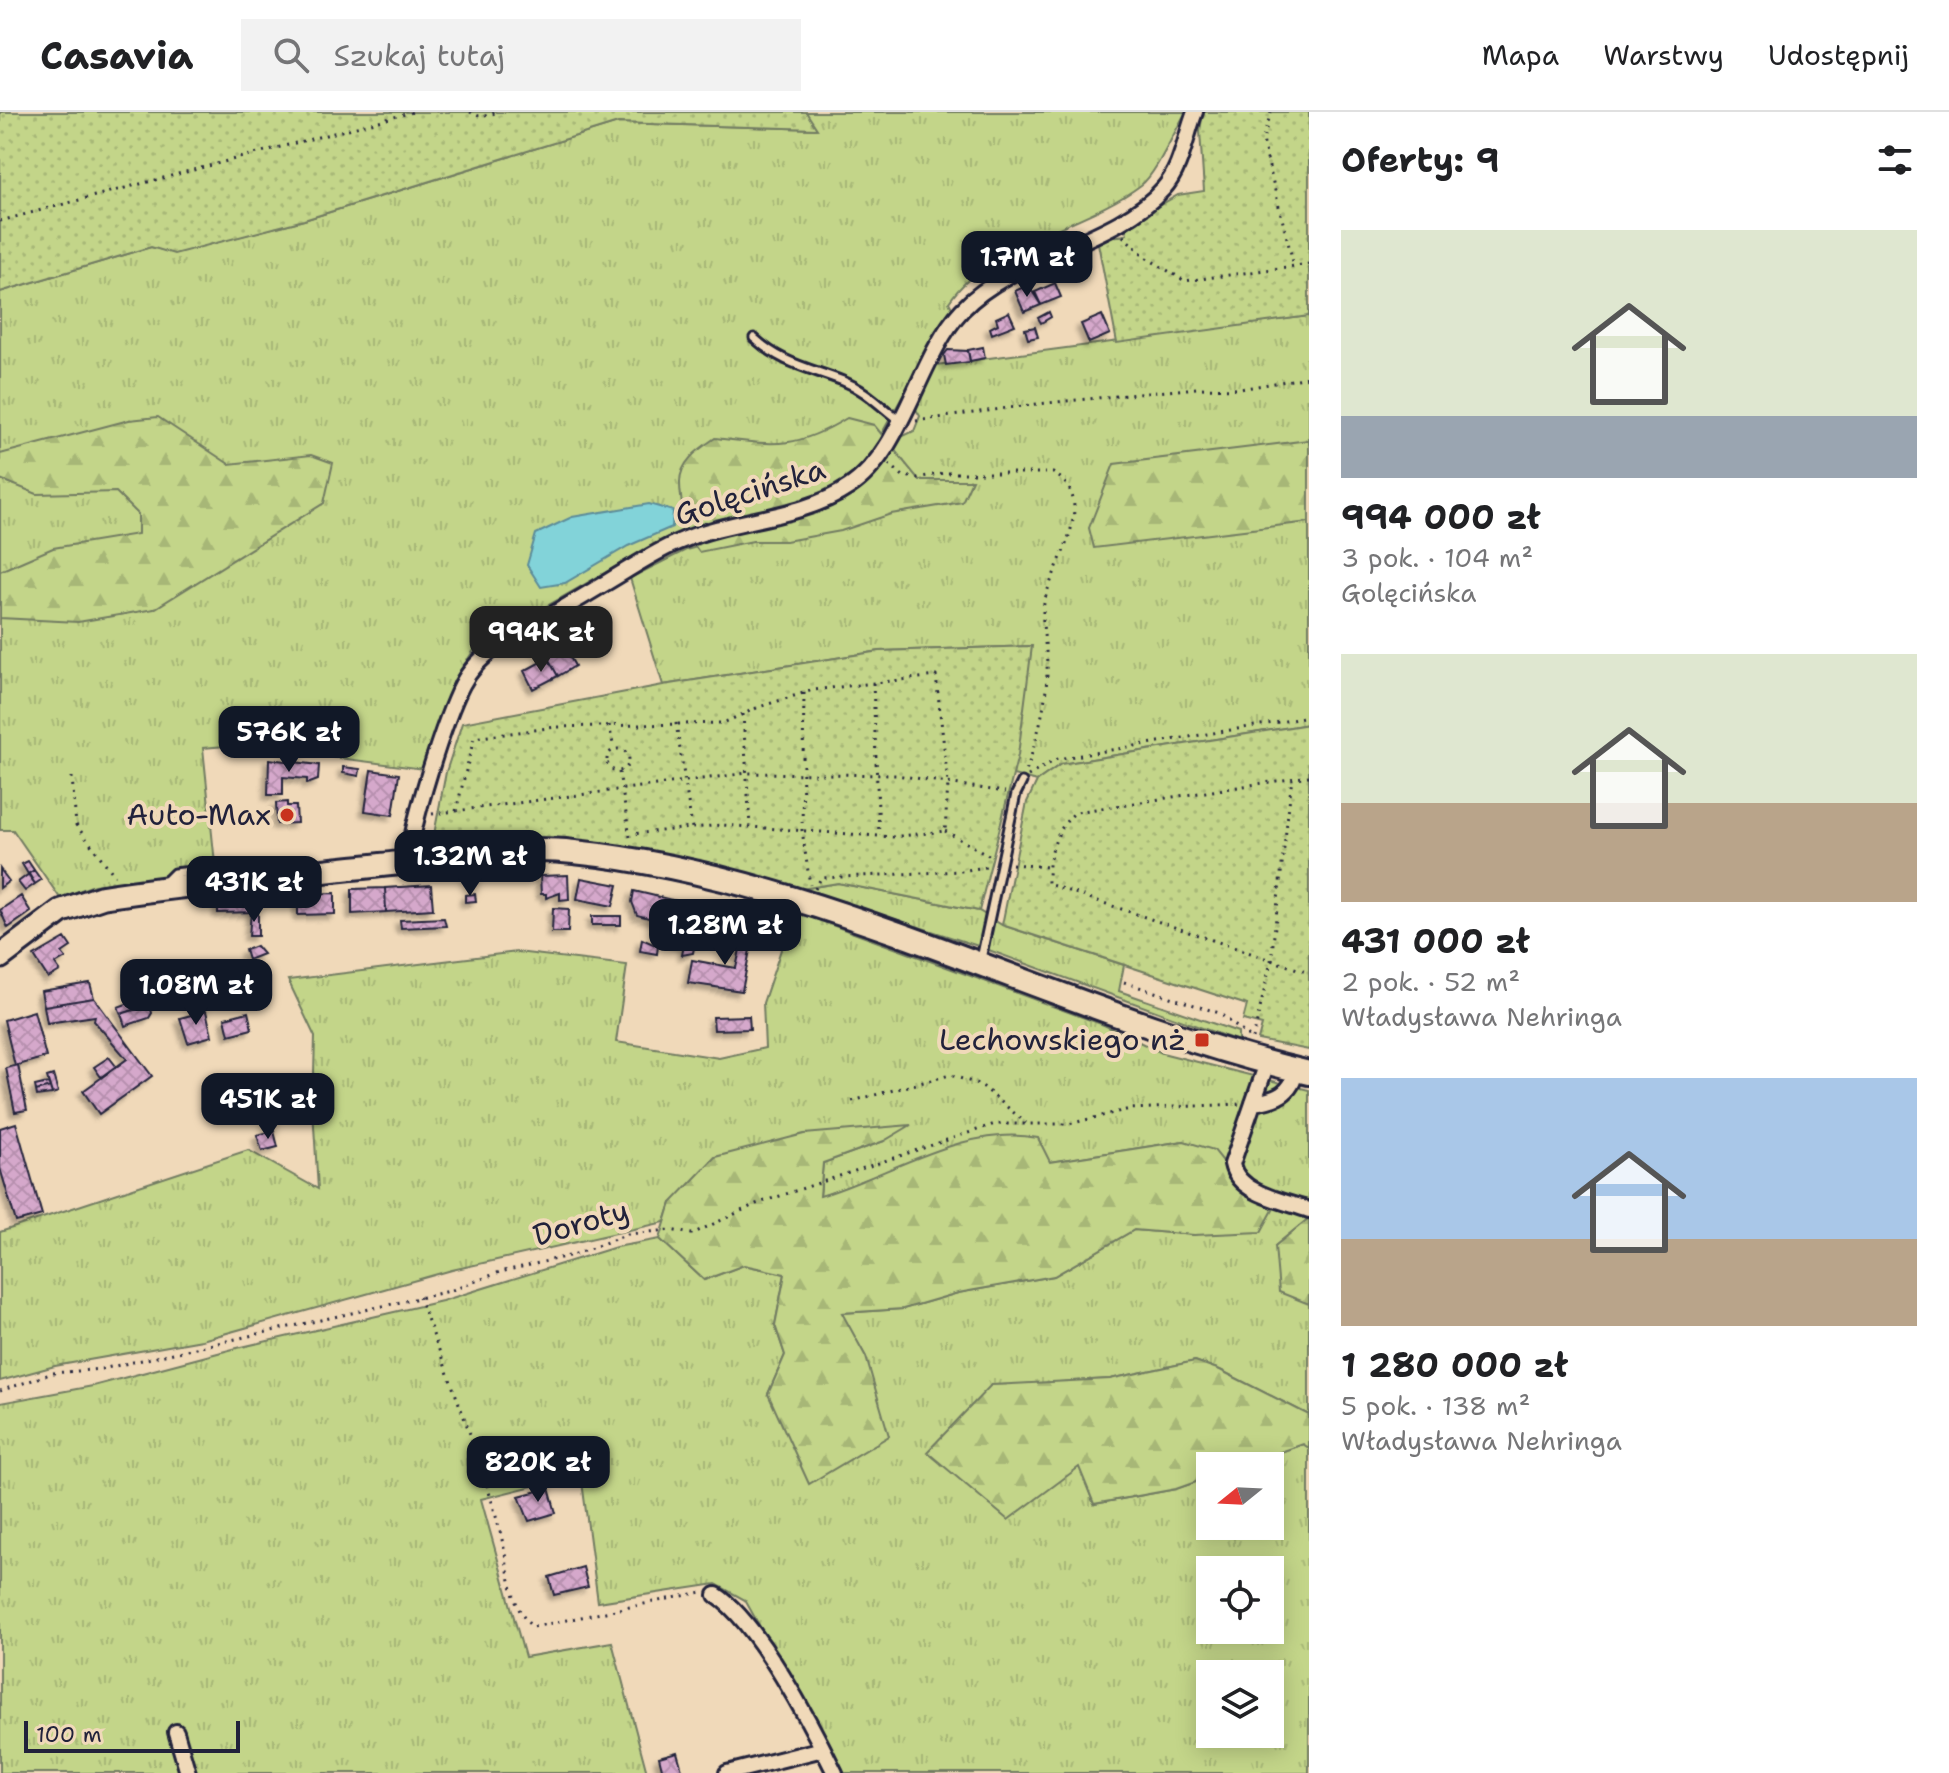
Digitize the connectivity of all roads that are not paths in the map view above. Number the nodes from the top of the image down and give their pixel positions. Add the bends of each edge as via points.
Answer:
1 (1195, 112) edge
2 (754, 338) dead end
3 (900, 421) junction
4 (1022, 782) road end
5 (409, 862) junction
6 (0, 957) edge
7 (978, 965) junction
8 (1267, 1063) junction
9 (1302, 1071) edge
10 (1253, 1103) junction
11 (1309, 1210) edge
12 (716, 1595) road end
13 (176, 1732) dead end
14 (823, 1749) junction
15 (188, 1773) edge
16 (727, 1773) edge
17 (835, 1773) edge

1 - 3 street, Golęcińska via 1182,156 1163,190 1113,223 995,282 962,311
2 - 3 lane via 785,363 868,394
3 - 5 street, Golęcińska via 851,486 823,500 677,542 476,663 461,686
4 - 7 lane
5 - 6 street via 119,894 66,908
5 - 7 street via 527,851 606,856 795,900
7 - 8 street via 1171,1035
8 - 9 street
8 - 10 street
9 - 10 street via 1287,1092
10 - 11 street via 1232,1164 1236,1176 1249,1188
12 - 14 street via 732,1605 762,1647
13 - 15 street
14 - 16 street
14 - 17 street

